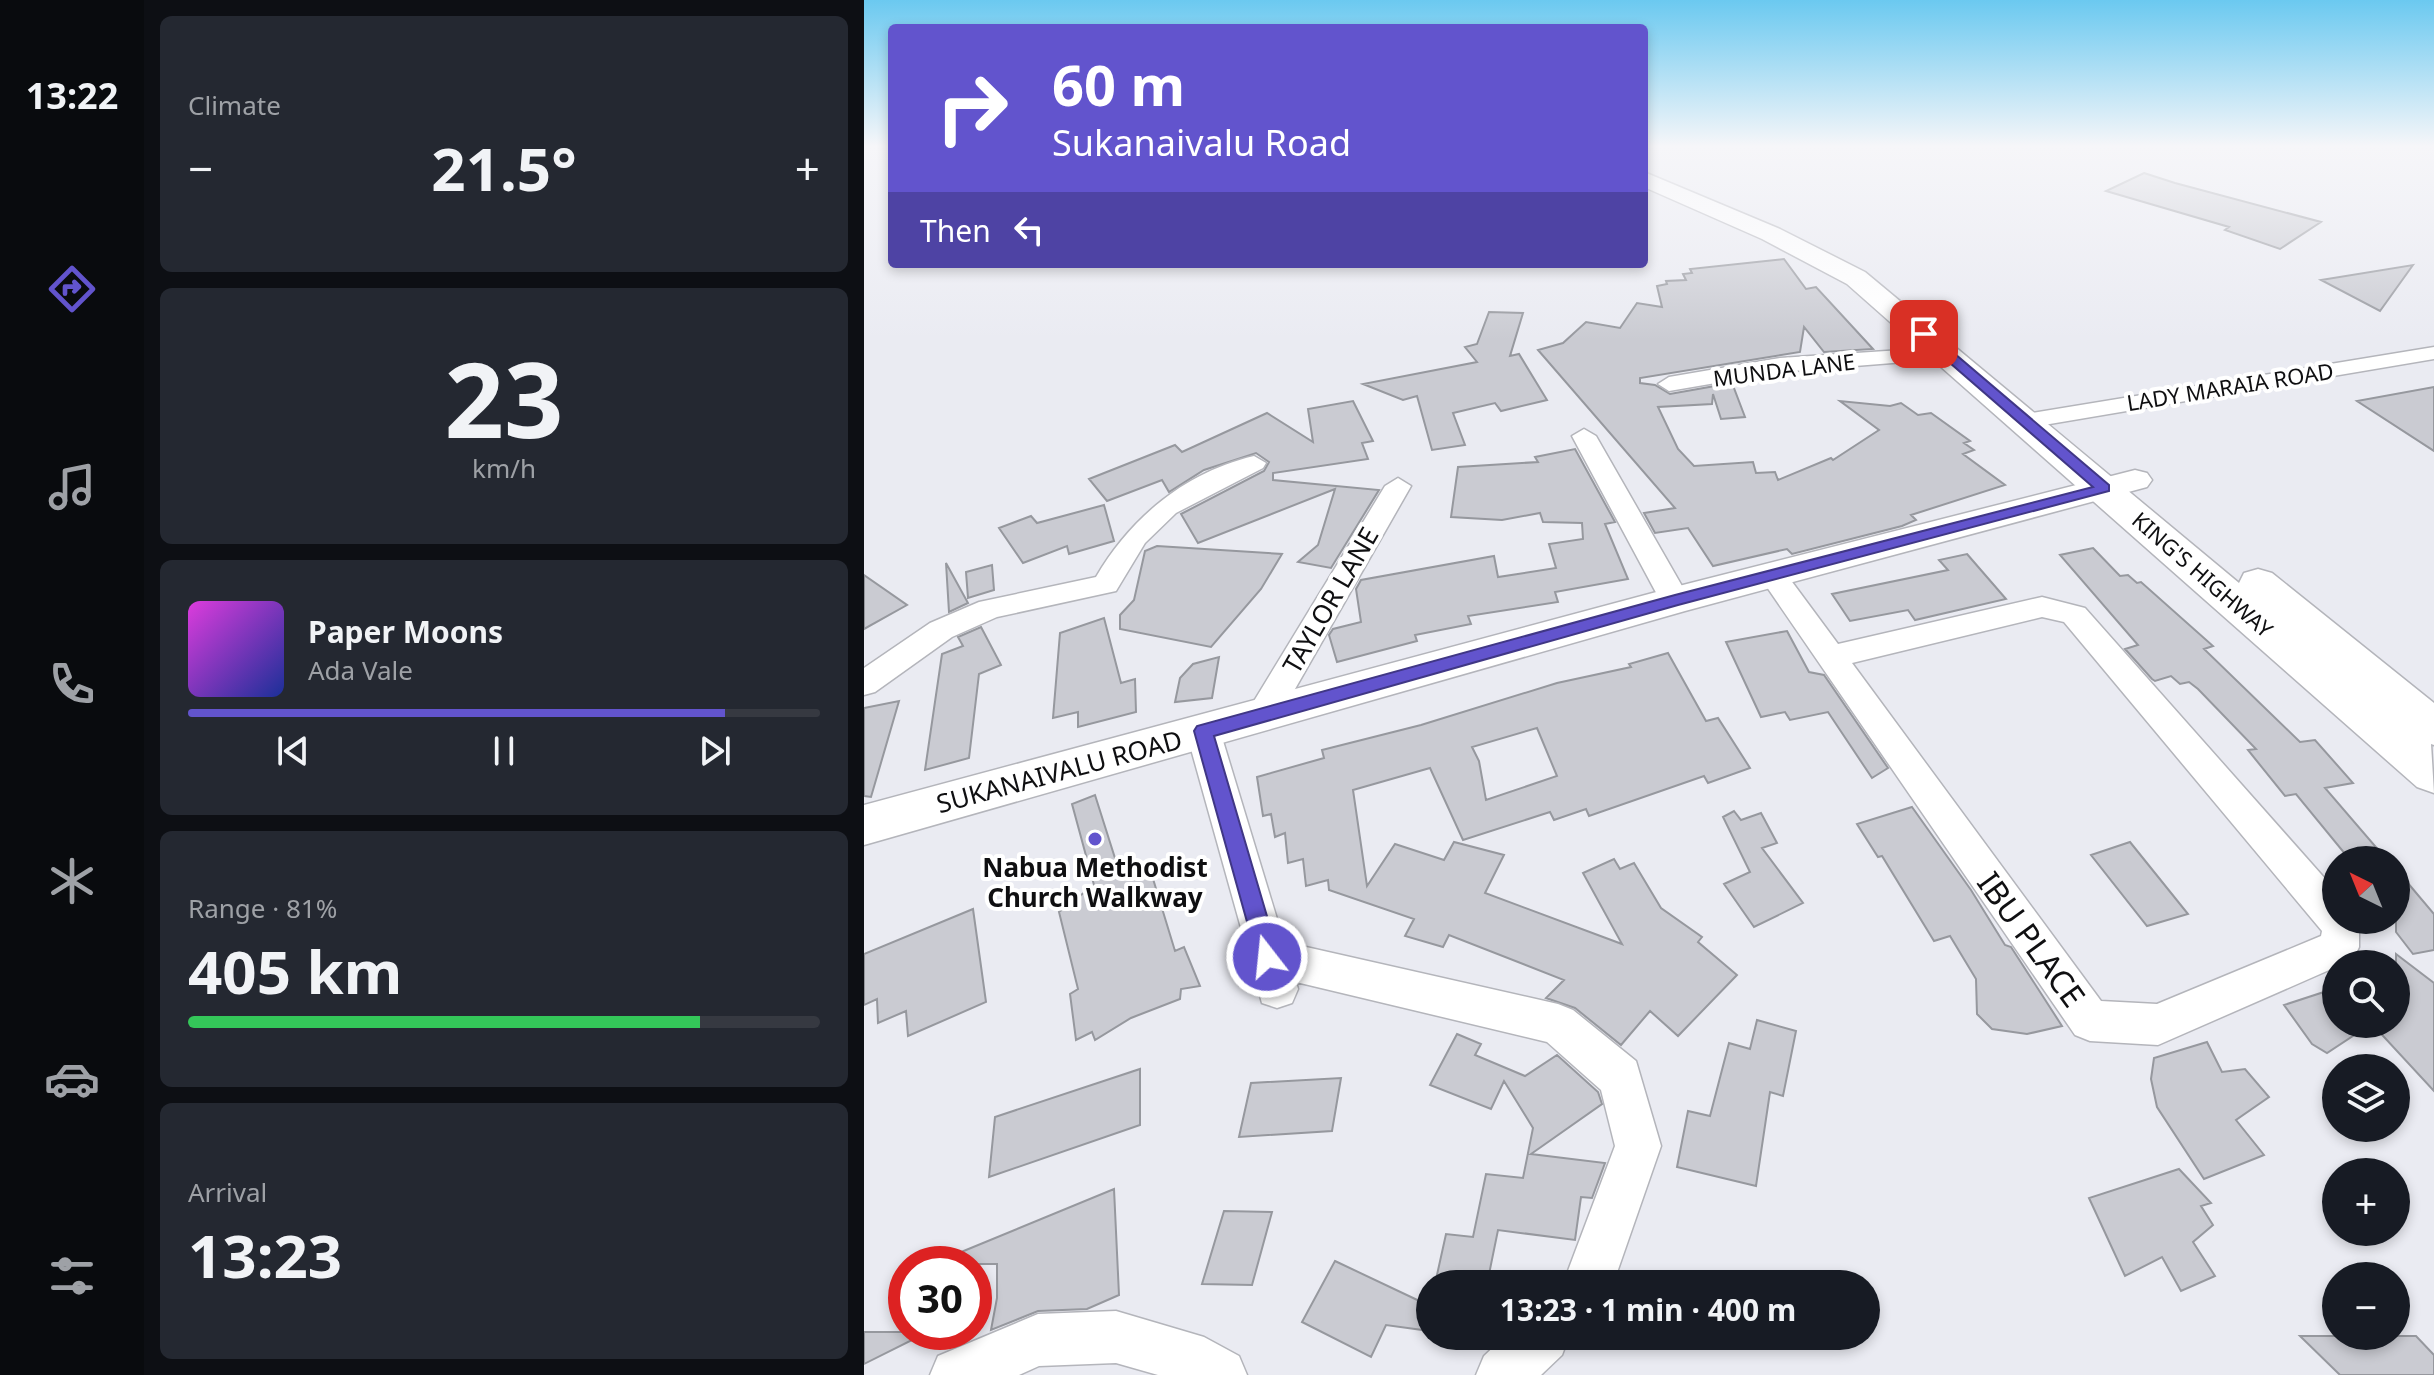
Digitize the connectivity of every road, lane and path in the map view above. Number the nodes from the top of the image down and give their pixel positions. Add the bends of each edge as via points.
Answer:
1 (1715, 211) edge
2 (1744, 211) edge
3 (1947, 353) junction
4 (2434, 353) edge
5 (1669, 384) dead end
6 (2041, 418) junction
7 (1584, 436) dead end
8 (1254, 463) dead end
9 (2119, 484) junction
10 (1398, 486) dead end
11 (1774, 577) junction
12 (1675, 600) junction
13 (1831, 657) junction
14 (864, 684) edge
15 (1263, 715) junction
16 (2434, 728) edge
17 (1203, 731) junction
18 (2434, 774) edge
19 (864, 825) edge
20 (2322, 904) edge
21 (2341, 934) edge
22 (1593, 1270) edge
23 (1529, 1350) edge
24 (957, 1375) edge
25 (1220, 1375) edge
26 (1503, 1375) edge

1 - 3 main road, KING'S HIGHWAY via 1838,267
2 - 6 main road, KING'S HIGHWAY via 1862,262
3 - 5 street, MUNDA LANE via 1780,365
3 - 6 main road, KING'S HIGHWAY
4 - 6 street, LADY MARAIA ROAD
6 - 9 main road, KING'S HIGHWAY
7 - 12 street
8 - 14 street via 1155,514 1106,584 989,609 941,630
9 - 11 main road, SUKANAIVALU ROAD
9 - 16 main road, KING'S HIGHWAY
9 - 18 main road, KING'S HIGHWAY
10 - 15 street, TAYLOR LANE
11 - 12 main road, SUKANAIVALU ROAD
11 - 13 street, IBU PLACE
12 - 15 main road, SUKANAIVALU ROAD
13 - 20 street, IBU PLACE via 2042,607 2074,615
13 - 21 street, IBU PLACE via 2090,1021 2158,1025 2339,947
15 - 17 main road, SUKANAIVALU ROAD
17 - 19 main road, SUKANAIVALU ROAD
17 - 22 street via 1272,973 1558,1024 1620,1077 1638,1146
23 - 26 street
24 - 25 street via 1038,1340 1116,1337 1185,1356

